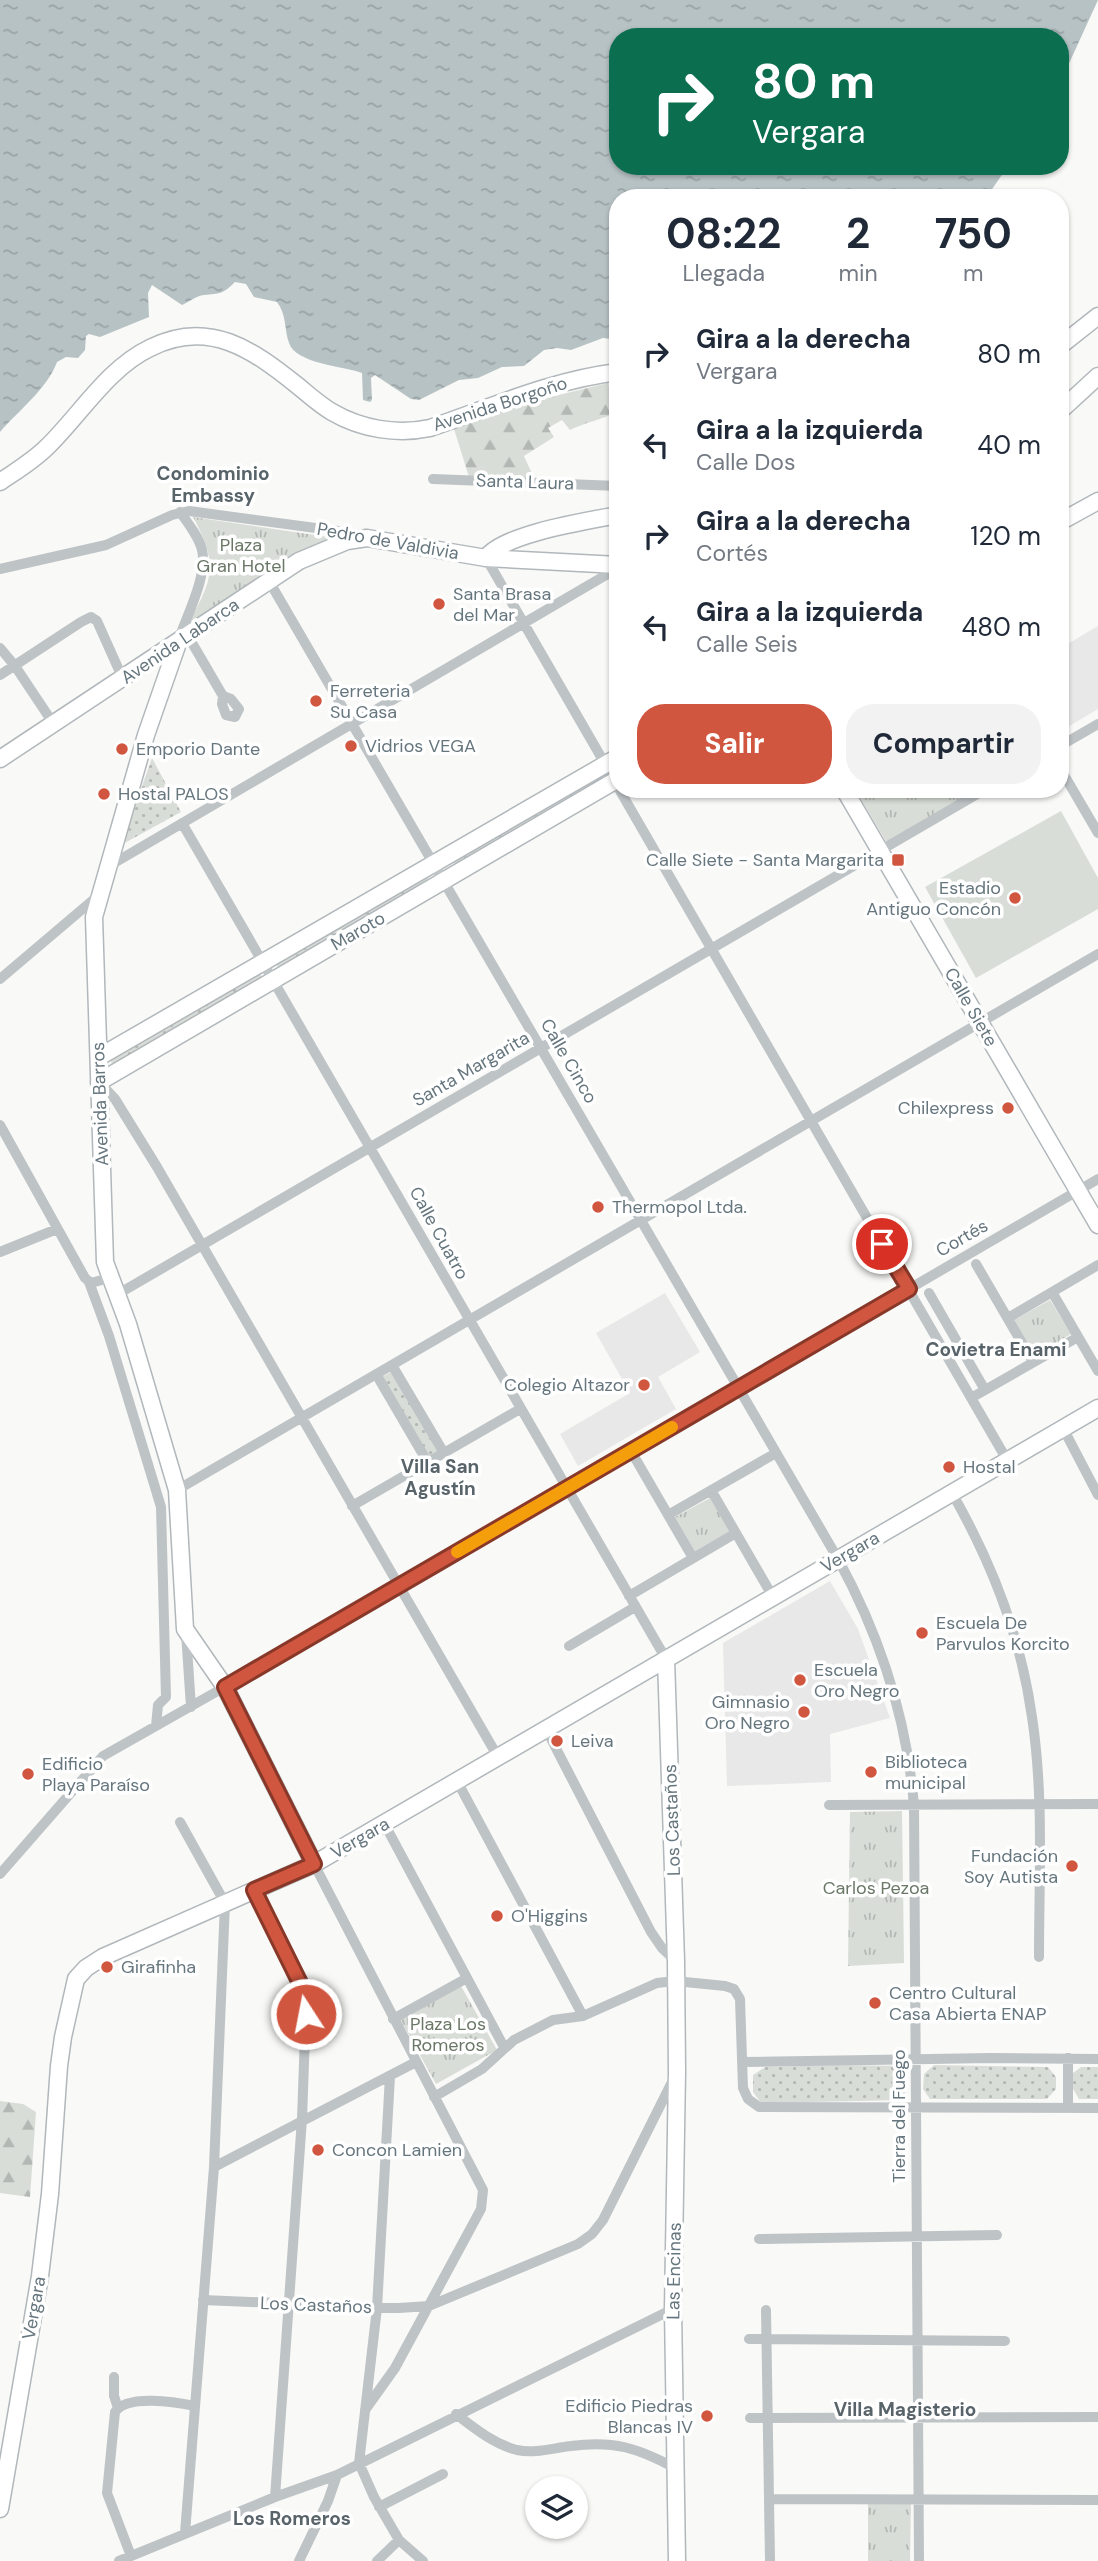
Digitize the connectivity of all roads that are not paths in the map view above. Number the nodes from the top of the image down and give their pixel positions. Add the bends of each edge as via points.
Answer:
1 (1098, 316) edge
2 (1069, 339) edge
3 (609, 373) edge
4 (1098, 376) edge
5 (1069, 403) edge
6 (433, 479) dead end
7 (0, 482) edge
8 (609, 486) edge
9 (1098, 501) edge
10 (180, 512) junction
11 (609, 517) edge
12 (1069, 517) edge
13 (367, 538) junction
14 (486, 558) junction
15 (609, 566) edge
16 (0, 569) edge
17 (609, 572) edge
18 (269, 581) junction
19 (523, 623) junction
20 (183, 640) junction
21 (0, 648) edge
22 (15, 666) junction
23 (0, 675) edge
24 (123, 679) junction
25 (223, 696) dead end
26 (53, 723) junction
27 (353, 724) junction
28 (1098, 724) edge
29 (1069, 741) edge
30 (609, 758) edge
31 (0, 759) edge
32 (609, 762) edge
33 (1069, 783) edge
34 (609, 788) edge
35 (625, 798) edge
36 (850, 798) edge
37 (971, 798) edge
38 (182, 823) junction
39 (1098, 832) edge
40 (880, 851) junction
41 (434, 863) junction
42 (109, 866) junction
43 (444, 880) junction
44 (99, 894) junction
45 (712, 949) junction
46 (1098, 954) edge
47 (263, 962) junction
48 (0, 979) edge
49 (274, 980) junction
50 (980, 1023) junction
51 (541, 1048) junction
52 (99, 1057) junction
53 (99, 1082) junction
54 (811, 1121) junction
55 (0, 1125) edge
56 (371, 1147) junction
57 (1098, 1179) edge
58 (1078, 1191) junction
59 (641, 1220) junction
60 (1098, 1225) edge
61 (57, 1230) junction
62 (203, 1245) junction
63 (0, 1252) edge
64 (976, 1264) dead end
65 (1098, 1265) edge
66 (109, 1278) junction
67 (89, 1282) junction
68 (909, 1289) junction
69 (1052, 1292) junction
70 (929, 1293) dead end
71 (118, 1294) junction
72 (1007, 1318) junction
73 (468, 1320) junction
74 (1078, 1337) junction
75 (1033, 1362) junction
76 (392, 1365) junction
77 (1098, 1371) edge
78 (376, 1374) junction
79 (739, 1388) junction
80 (985, 1390) junction
81 (971, 1398) junction
82 (1098, 1408) edge
83 (520, 1409) junction
84 (301, 1418) junction
85 (1063, 1428) junction
86 (631, 1451) junction
87 (776, 1452) junction
88 (444, 1453) junction
89 (1007, 1460) junction
90 (428, 1463) junction
91 (566, 1489) junction
92 (177, 1490) junction
93 (711, 1490) junction
94 (952, 1493) junction
95 (1098, 1495) edge
96 (352, 1506) junction
97 (668, 1516) junction
98 (736, 1533) junction
99 (693, 1558) junction
100 (838, 1559) junction
101 (399, 1586) junction
102 (629, 1595) junction
103 (773, 1597) junction
104 (635, 1607) junction
105 (185, 1629) junction
106 (569, 1646) dead end
107 (666, 1659) junction
108 (225, 1687) junction
109 (191, 1707) junction
110 (156, 1726) junction
111 (546, 1729) junction
112 (498, 1757) junction
113 (457, 1781) junction
114 (1098, 1804) edge
115 (829, 1805) dead end
116 (1039, 1805) junction
117 (914, 1806) junction
118 (180, 1822) dead end
119 (384, 1823) junction
120 (314, 1864) junction
121 (0, 1874) edge
122 (254, 1890) junction
123 (225, 1903) junction
124 (1040, 1957) dead end
125 (676, 1961) junction
126 (467, 1978) junction
127 (675, 1981) junction
128 (583, 2016) junction
129 (393, 2019) junction
130 (504, 2047) junction
131 (917, 2058) junction
132 (1068, 2059) junction
133 (1098, 2059) edge
134 (416, 2062) junction
135 (742, 2062) junction
136 (677, 2072) junction
137 (390, 2076) junction
138 (434, 2097) junction
139 (1068, 2107) junction
140 (1098, 2108) edge
141 (917, 2109) junction
142 (303, 2119) junction
143 (214, 2167) junction
144 (996, 2235) dead end
145 (918, 2236) junction
146 (759, 2239) dead end
147 (203, 2300) junction
148 (289, 2304) junction
149 (429, 2306) junction
150 (377, 2308) junction
151 (673, 2309) junction
152 (766, 2310) dead end
153 (749, 2339) dead end
154 (767, 2339) junction
155 (918, 2340) junction
156 (1005, 2341) dead end
157 (114, 2377) dead end
158 (195, 2406) junction
159 (118, 2408) junction
160 (365, 2410) junction
161 (456, 2414) junction
162 (1098, 2417) edge
163 (750, 2418) dead end
164 (768, 2418) junction
165 (918, 2420) junction
166 (359, 2463) junction
167 (675, 2468) junction
168 (443, 2474) dead end
169 (337, 2475) junction
170 (275, 2497) junction
171 (769, 2499) junction
172 (919, 2499) junction
173 (1098, 2500) edge
174 (379, 2507) junction
175 (0, 2509) edge
176 (185, 2533) junction
177 (399, 2540) junction
178 (150, 2548) junction
179 (131, 2556) junction
180 (119, 2561) edge
181 (150, 2561) edge
182 (299, 2561) edge
183 (377, 2561) edge
184 (423, 2561) edge
185 (677, 2561) edge
186 (770, 2561) edge
187 (919, 2561) edge

1 - 2 street
3 - 7 street, Avenida Borgoño via 522,395 430,428 394,430 332,412 241,345 203,337 177,338 130,359 44,450
4 - 5 street
6 - 8 street, Santa Laura
9 - 12 street
10 - 13 street, Pedro de Valdivia via 206,512
10 - 16 street, Pedro de Valdivia via 106,545
10 - 20 street, Avenida Barros via 202,548 203,561
11 - 14 street via 512,540
13 - 14 street, Pedro de Valdivia
13 - 18 street, Avenida Labarca via 325,549
14 - 15 street, Pedro de Valdivia
14 - 19 street
17 - 19 street
18 - 20 street, Avenida Labarca
18 - 27 street, Calle Cinco
19 - 27 street
19 - 30 street
20 - 24 street, Avenida Labarca
20 - 25 street
20 - 42 street, Avenida Barros via 146,735
21 - 22 street
22 - 23 street
22 - 24 street via 91,617
22 - 26 street
24 - 26 street, Avenida Labarca
26 - 31 street, Avenida Labarca
27 - 38 street
27 - 41 street, Calle Cinco
28 - 29 street
32 - 41 street, Maroto
33 - 39 street
34 - 43 street, Maroto
35 - 45 street
36 - 40 street, Calle Siete
37 - 40 street, Santa Margarita
38 - 42 street
38 - 47 street, Calle Cuatro
40 - 45 street, Santa Margarita
40 - 50 street, Calle Siete
41 - 43 street, Calle Cinco
41 - 47 street, Maroto
42 - 44 street, Avenida Barros
43 - 49 street, Maroto
43 - 51 street, Calle Cinco
44 - 48 street
44 - 52 street, Avenida Barros via 93,936
45 - 51 street, Santa Margarita
45 - 54 street
46 - 50 street
47 - 49 street, Calle Cuatro
47 - 52 street, Maroto
49 - 53 street, Maroto
49 - 56 street, Calle Cuatro
50 - 54 street
50 - 58 street, Calle Siete
51 - 56 street, Santa Margarita
51 - 59 street, Calle Cinco
52 - 53 street, Avenida Barros
53 - 62 street via 115,1099
53 - 66 street, Avenida Barros
54 - 59 street
54 - 68 street
55 - 61 street
56 - 62 street, Santa Margarita
56 - 73 street, Calle Cuatro
57 - 58 street, Cortés
58 - 60 street, Calle Siete
58 - 68 street, Cortés
59 - 73 street
59 - 79 street, Calle Cinco
61 - 63 street
61 - 67 street
62 - 71 street, Santa Margarita
62 - 84 street
64 - 72 street
65 - 69 street
66 - 67 street
66 - 71 street, Avenida Barros
67 - 110 street via 161,1507 166,1697 158,1705
68 - 79 street, Cortés
68 - 81 street
69 - 72 street
69 - 74 street
70 - 80 street
71 - 92 street, Avenida Barros
72 - 75 street
73 - 76 street
73 - 83 street, Calle Cuatro
74 - 75 street
74 - 77 street
75 - 80 street
76 - 78 street
76 - 88 street
78 - 84 street
78 - 90 street
79 - 86 street, Cortés
79 - 87 street, Calle Cinco
80 - 81 street
81 - 89 street
82 - 85 street, Vergara
83 - 88 street
83 - 91 street, Calle Cuatro
84 - 92 street
84 - 96 street
85 - 89 street, Vergara
85 - 95 street
86 - 91 street, Cortés
86 - 97 street
87 - 93 street
87 - 100 street, Calle Cinco
88 - 90 street
89 - 94 street, Vergara
90 - 96 street
91 - 101 street, Cortés
91 - 102 street, Calle Cuatro
92 - 105 street, Avenida Barros
93 - 97 street
93 - 98 street
94 - 100 street, Vergara
94 - 116 street via 981,1547 1013,1630 1032,1716
96 - 101 street
97 - 99 street
98 - 99 street
98 - 103 street
99 - 102 street
100 - 103 street, Vergara
100 - 117 street, Tierra del Fuego via 873,1630 891,1680 908,1752
101 - 108 street, Cortés
101 - 112 street
102 - 104 street, Calle Cuatro
103 - 107 street, Vergara
104 - 106 street
104 - 107 street, Calle Cuatro
105 - 108 street
105 - 109 street, Avenida Barros
107 - 111 street, Vergara
107 - 125 street, Los Castaños
108 - 109 street, Cortés
108 - 120 street
109 - 110 street, Cortés
110 - 121 street, Cortés via 103,1755
111 - 112 street, Vergara
111 - 125 street via 651,1932
112 - 113 street, Vergara
113 - 119 street, Vergara
113 - 128 street
114 - 116 street
115 - 117 street
116 - 117 street
116 - 124 street
117 - 131 street, Tierra del Fuego
118 - 123 street
119 - 120 street, Vergara
119 - 126 street
120 - 122 street, Vergara
120 - 129 street
122 - 123 street, Vergara
122 - 142 street via 303,1991
123 - 143 street
123 - 175 street, Vergara via 103,1957 82,1971 74,1984 59,2066 40,2276
125 - 127 street, Los Castaños
126 - 129 street
126 - 130 street
127 - 128 street via 657,1983
127 - 135 street via 734,1989 740,2000
127 - 136 street, Las Encinas
128 - 130 street via 553,2020
129 - 134 street
130 - 138 street via 482,2068
131 - 132 street
131 - 135 street
131 - 141 street, Tierra del Fuego
132 - 133 street
132 - 139 street
134 - 137 street
134 - 138 street
135 - 141 street via 745,2093 759,2107
136 - 149 street via 592,2234
136 - 151 street, Las Encinas
137 - 142 street
137 - 150 street
138 - 149 street via 479,2180 483,2199
139 - 140 street
139 - 141 street
141 - 145 street, Tierra del Fuego
142 - 143 street
142 - 148 street
143 - 147 street
144 - 145 street
145 - 146 street
145 - 155 street, Tierra del Fuego
147 - 148 street, Los Castaños
147 - 158 street
148 - 150 street, Los Castaños
148 - 170 street
149 - 150 street, Los Castaños
149 - 160 street via 395,2368
150 - 160 street
151 - 161 street
151 - 167 street, Las Encinas
152 - 154 street
153 - 154 street
154 - 155 street
154 - 164 street
155 - 156 street
155 - 165 street, Tierra del Fuego
157 - 159 street
158 - 159 street via 135,2401
158 - 176 street
159 - 179 street via 107,2493
160 - 166 street
161 - 166 street
161 - 167 street via 514,2449 531,2452 614,2444 649,2454
162 - 165 street
163 - 164 street
164 - 165 street
164 - 171 street
165 - 172 street, Tierra del Fuego
166 - 169 street
166 - 174 street
167 - 185 street, Las Encinas
168 - 174 street
169 - 170 street
169 - 182 street
170 - 176 street
171 - 172 street
171 - 186 street
172 - 173 street
172 - 187 street, Tierra del Fuego
174 - 177 street
176 - 178 street
177 - 183 street
177 - 184 street
178 - 179 street
178 - 181 street
179 - 180 street

